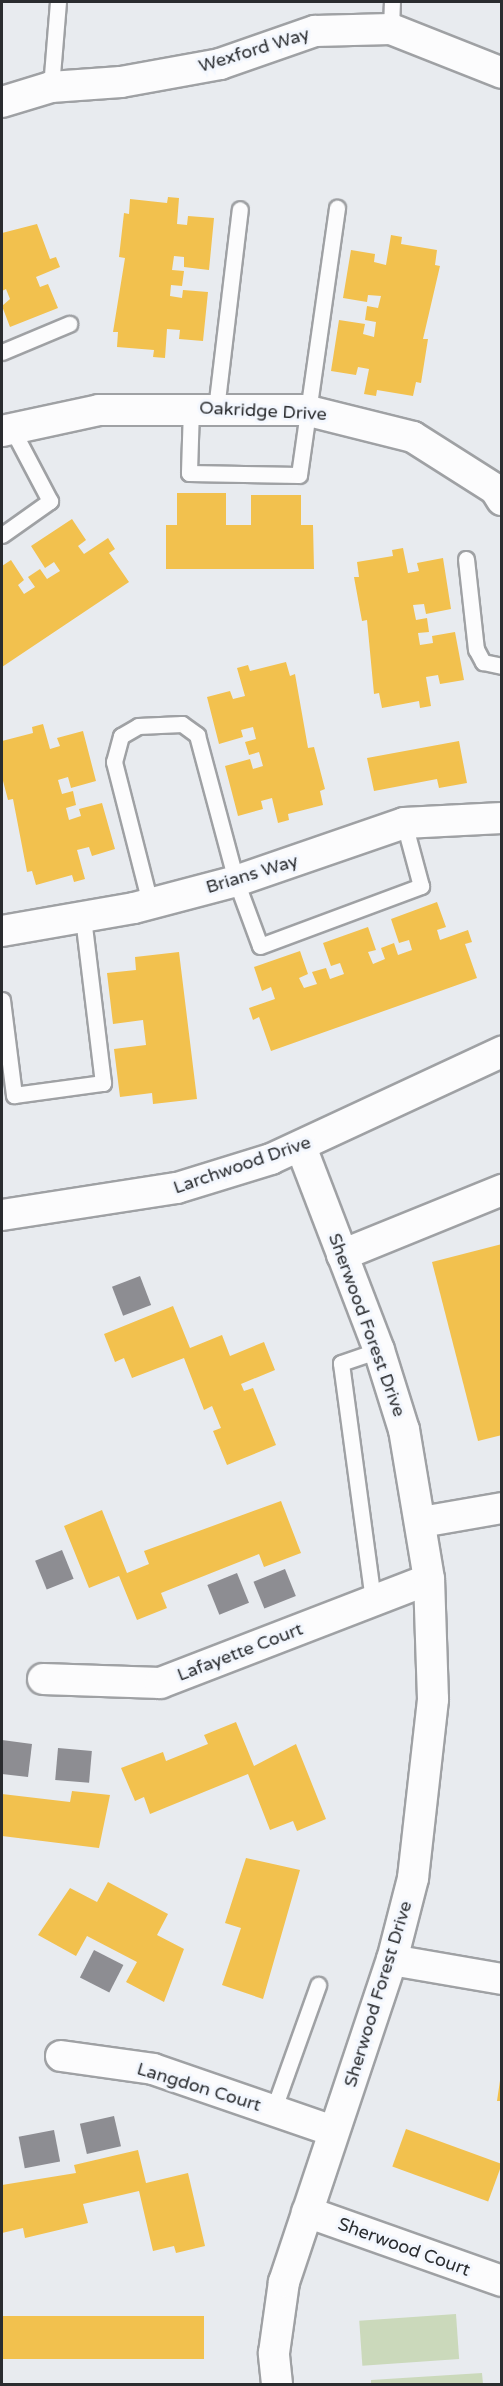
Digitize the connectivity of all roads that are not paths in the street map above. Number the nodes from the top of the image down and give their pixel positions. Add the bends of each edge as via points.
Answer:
1 (58, 2) edge
2 (392, 15) edge
3 (501, 73) edge
4 (51, 87) junction
5 (2, 102) edge
6 (337, 208) dead end
7 (240, 209) dead end
8 (69, 324) dead end
9 (2, 352) edge
10 (203, 408) junction
11 (305, 410) junction
12 (7, 430) edge
13 (499, 492) edge
14 (2, 535) edge
15 (466, 559) dead end
16 (501, 666) edge
17 (501, 818) edge
18 (404, 823) junction
19 (236, 882) junction
20 (150, 903) junction
21 (83, 918) junction
22 (2, 931) edge
23 (2, 999) edge
24 (501, 1052) edge
25 (301, 1147) junction
26 (501, 1190) edge
27 (2, 1215) edge
28 (342, 1255) junction
29 (380, 1350) junction
30 (501, 1509) edge
31 (422, 1522) junction
32 (429, 1579) junction
33 (373, 1600) junction
34 (44, 1679) dead end
35 (392, 1960) junction
36 (501, 1979) edge
37 (318, 1985) dead end
38 (61, 2055) dead end
39 (273, 2110) junction
40 (333, 2131) junction
41 (307, 2212) junction
42 (501, 2282) edge
43 (277, 2385) edge

1 - 4 lane
2 - 3 street, Wexford Way
2 - 4 street, Wexford Way via 315,31 220,64 121,82
4 - 5 street, Wexford Way
6 - 11 lane
7 - 10 lane
8 - 9 lane
10 - 11 street, Oakridge Drive
10 - 11 lane via 189,473 299,475
10 - 12 street, Oakridge Drive via 99,410
11 - 13 street, Oakridge Drive via 413,436
12 - 14 lane via 50,501
15 - 16 lane via 476,649 483,662
17 - 18 street, Brians Way
18 - 19 street, Brians Way
18 - 19 lane via 422,886 260,946
19 - 20 street, Brians Way
19 - 20 lane via 197,735 182,724 138,726 121,736 114,762
20 - 21 street, Brians Way
21 - 22 street, Brians Way
21 - 23 lane via 103,1083 14,1095
24 - 25 street, Larchwood Drive
25 - 27 street, Larchwood Drive via 177,1188
25 - 28 street, Sherwood Forest Drive
26 - 28 street
28 - 29 street, Sherwood Forest Drive
29 - 31 street, Sherwood Forest Drive via 404,1430
29 - 33 lane via 341,1364
30 - 31 street
31 - 32 street, Sherwood Forest Drive
32 - 33 street, Lafayette Court
32 - 35 street, Sherwood Forest Drive via 431,1739 413,1878
33 - 34 street, Lafayette Court via 160,1683
35 - 36 street
35 - 40 street, Sherwood Forest Drive
37 - 39 lane
38 - 39 street, Langdon Court via 153,2069
39 - 40 street, Langdon Court
40 - 41 street, Sherwood Forest Drive
41 - 42 street, Sherwood Court
41 - 43 street, Sherwood Forest Drive via 278,2314

